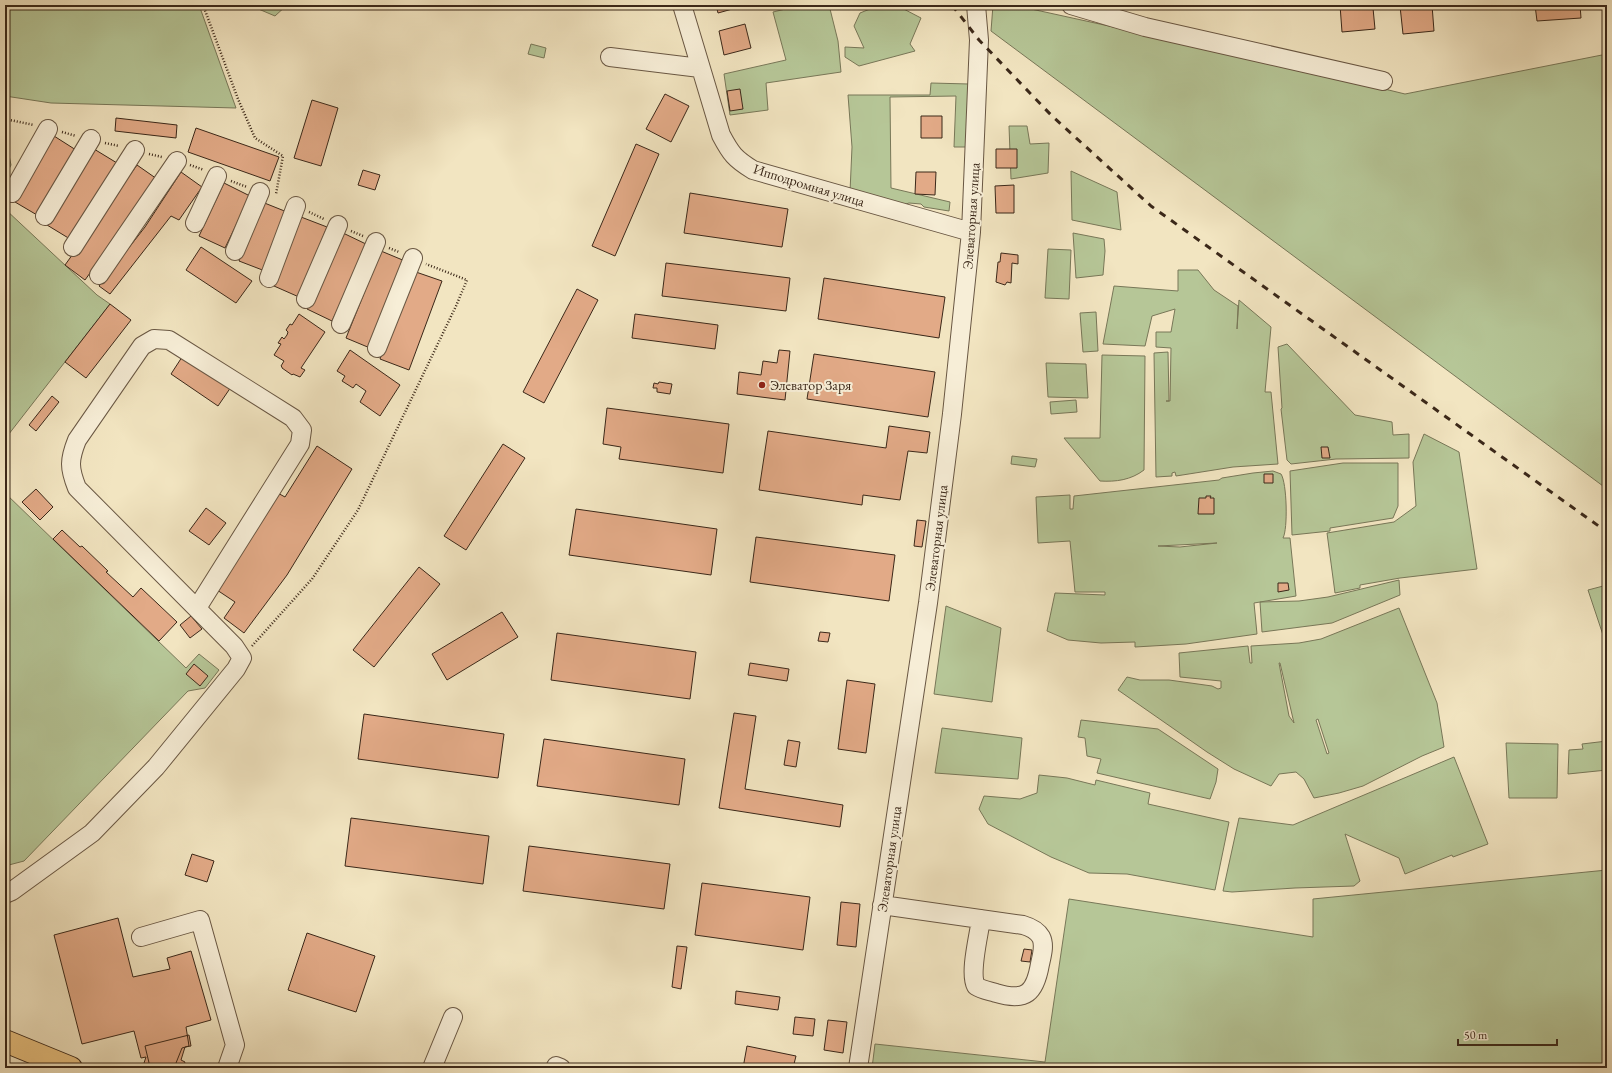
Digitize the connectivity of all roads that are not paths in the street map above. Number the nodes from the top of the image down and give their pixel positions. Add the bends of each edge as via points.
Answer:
1 (682, 5) edge
2 (976, 5) edge
3 (1071, 5) edge
4 (610, 57) dead end
5 (700, 68) junction
6 (1383, 81) dead end
7 (48, 129) road end
8 (91, 139) road end
9 (135, 150) road end
10 (177, 161) road end
11 (217, 176) road end
12 (12, 193) dead end
13 (268, 195) road end
14 (296, 206) road end
15 (45, 216) dead end
16 (195, 223) dead end
17 (338, 225) road end
18 (971, 232) junction
19 (376, 242) road end
20 (73, 248) dead end
21 (235, 251) dead end
22 (413, 258) road end
23 (99, 275) dead end
24 (270, 278) dead end
25 (306, 299) dead end
26 (341, 324) dead end
27 (377, 348) dead end
28 (197, 608) junction
29 (5, 894) edge
30 (882, 905) junction
31 (981, 919) junction
32 (142, 937) dead end
33 (453, 1017) dead end
34 (5, 1041) edge
35 (71, 1068) edge
36 (227, 1068) edge
37 (432, 1068) edge
38 (556, 1068) edge
39 (561, 1068) edge
40 (858, 1068) edge

1 - 5 street, Ипподромная улица
2 - 18 street, Элеваторная улица via 979,40
3 - 6 street via 1145,27
4 - 5 street
5 - 18 street, Ипподромная улица via 721,135 738,161 753,170
7 - 12 street
8 - 15 street
9 - 20 street
10 - 23 street
11 - 16 street
13 - 21 street
14 - 24 street
17 - 25 street
18 - 30 street, Элеваторная улица via 952,414 929,595
19 - 26 street
22 - 27 street
28 - 28 street via 77,488 71,473 71,455 77,440 142,346 154,339 169,340 294,418 302,430 300,444
28 - 29 street via 234,646 242,658 236,669 156,767 92,834
30 - 31 street
30 - 40 street, Элеваторная улица
31 - 31 street via 1023,925 1032,928 1041,937 1043,952 1037,979 1028,993 1009,997 976,986 973,971
32 - 36 street via 200,920 235,1045
33 - 37 street
34 - 35 highway
38 - 39 street

